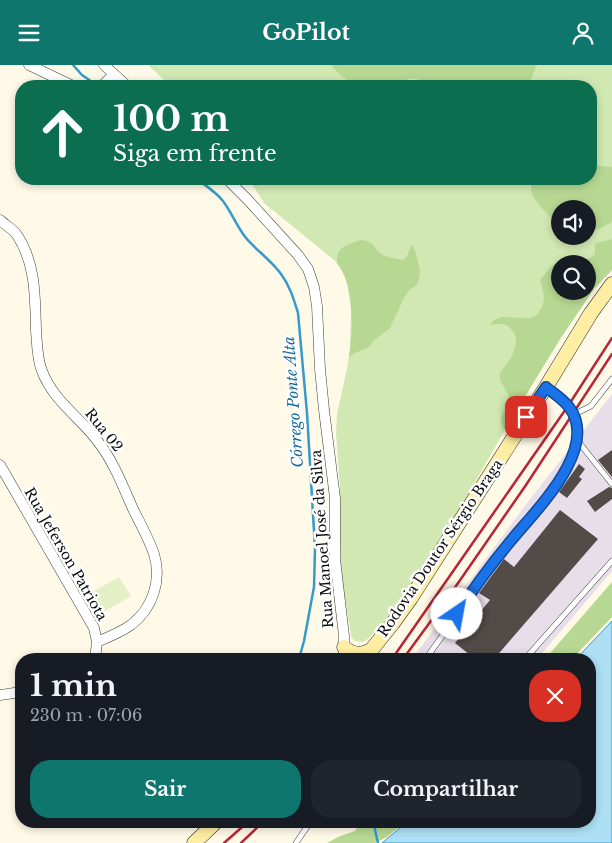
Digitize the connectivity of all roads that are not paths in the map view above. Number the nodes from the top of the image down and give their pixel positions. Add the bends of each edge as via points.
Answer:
1 (29, 65) edge
2 (104, 65) edge
3 (114, 74) junction
4 (60, 80) edge
5 (108, 80) edge
6 (120, 80) edge
7 (234, 185) edge
8 (0, 220) edge
9 (612, 284) edge
10 (612, 379) edge
11 (546, 387) junction
12 (573, 415) junction
13 (577, 440) junction
14 (0, 465) edge
15 (612, 484) edge
16 (612, 561) edge
17 (98, 642) junction
18 (96, 653) edge
19 (344, 653) edge
20 (368, 653) edge
21 (430, 653) edge
22 (530, 653) edge
23 (15, 693) edge
24 (0, 695) edge
25 (210, 828) edge
26 (306, 828) edge
27 (194, 843) edge
28 (296, 843) edge

1 - 4 street
2 - 3 street
3 - 5 street
3 - 6 street
7 - 19 street, Rua Manoel José da Silva via 298,255 308,269 314,287 335,498 335,559
8 - 17 street, Rua 02 via 16,234 29,259 35,283 37,345 42,370 51,389 112,460 154,554 157,575 154,593 143,614 115,635
9 - 11 main road, Rodovia Doutor Sérgio Braga
10 - 12 lane via 591,406
11 - 12 lane via 568,406
11 - 20 main road, Rodovia Doutor Sérgio Braga via 411,598
12 - 13 lane
13 - 15 lane
13 - 21 lane via 563,475 476,584
14 - 17 street, Rua Jeferson Patriota via 94,628
16 - 22 lane
17 - 18 street, Rua Jeferson Patriota
23 - 24 street
25 - 27 main road
26 - 28 lane

